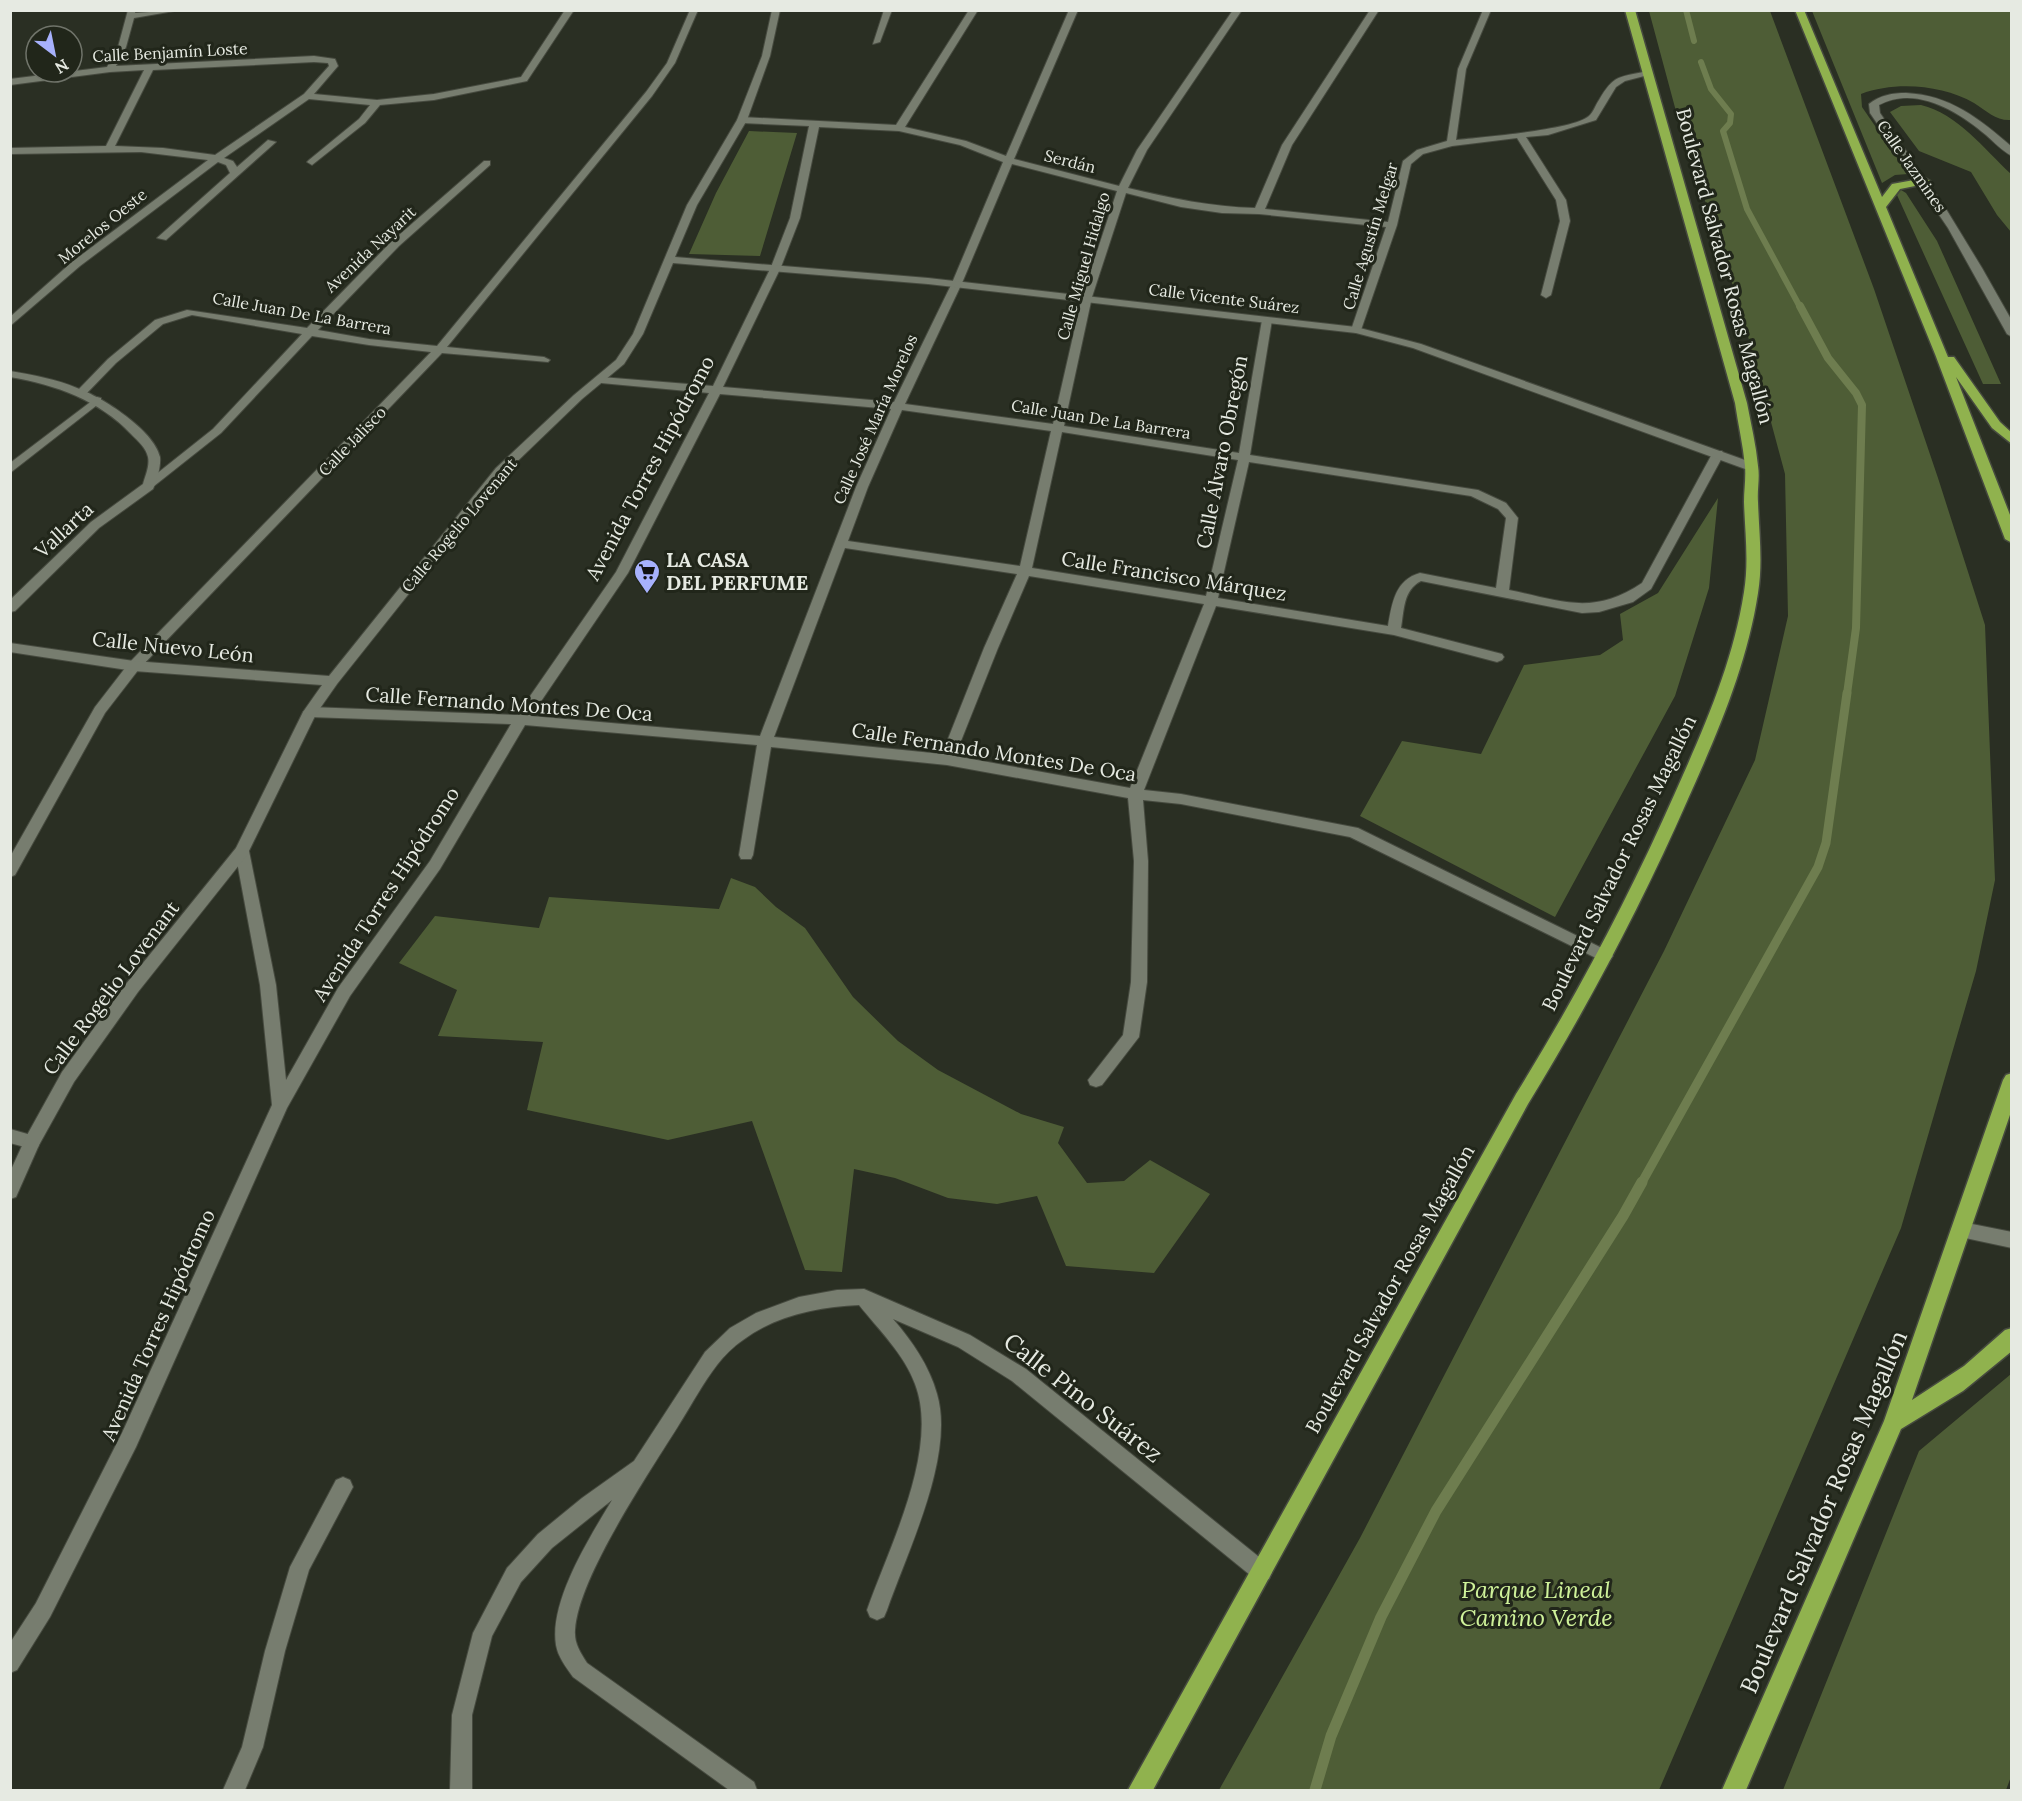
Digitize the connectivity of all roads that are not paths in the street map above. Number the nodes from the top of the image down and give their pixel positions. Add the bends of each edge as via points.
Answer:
1 (176, 10) edge
2 (570, 10) edge
3 (694, 10) edge
4 (776, 10) edge
5 (888, 10) edge
6 (974, 10) edge
7 (1074, 10) edge
8 (1238, 10) edge
9 (1376, 10) edge
10 (1487, 10) edge
11 (1630, 10) edge
12 (1799, 10) edge
13 (132, 13) edge
14 (876, 42) dead end
15 (332, 61) joint
16 (149, 68) junction
17 (110, 69) junction
18 (1648, 74) junction
19 (10, 82) edge
20 (306, 96) junction
21 (377, 103) junction
22 (742, 120) junction
23 (815, 122) junction
24 (899, 128) junction
25 (1520, 135) junction
26 (271, 142) dead end
27 (1451, 143) junction
28 (110, 147) junction
29 (10, 151) edge
30 (2012, 153) edge
31 (218, 158) junction
32 (1010, 161) junction
33 (312, 162) dead end
34 (487, 163) dead end
35 (235, 174) junction
36 (1924, 181) junction
37 (1122, 190) junction
38 (1881, 206) junction
39 (1259, 211) junction
40 (1392, 225) junction
41 (162, 238) dead end
42 (670, 260) junction
43 (776, 267) junction
44 (957, 283) junction
45 (1546, 295) dead end
46 (1087, 297) junction
47 (1267, 320) junction
48 (10, 323) edge
49 (1356, 330) junction
50 (311, 333) junction
51 (2012, 334) edge
52 (1934, 336) junction
53 (440, 350) junction
54 (544, 360) dead end
55 (10, 374) edge
56 (601, 380) junction
57 (717, 389) junction
58 (82, 392) junction
59 (97, 400) junction
60 (898, 406) junction
61 (1057, 428) junction
62 (2012, 440) edge
63 (1718, 454) junction
64 (1244, 458) junction
65 (1752, 467) junction
66 (10, 469) edge
67 (149, 486) junction
68 (2012, 539) edge
69 (842, 544) junction
70 (1025, 571) junction
71 (1502, 592) junction
72 (1211, 603) junction
73 (10, 608) edge
74 (1394, 631) junction
75 (10, 647) edge
76 (1497, 657) dead end
77 (134, 666) junction
78 (332, 681) junction
79 (310, 712) junction
80 (521, 720) junction
81 (765, 742) junction
82 (947, 760) junction
83 (1135, 794) junction
84 (242, 851) junction
85 (746, 855) dead end
86 (10, 870) edge
87 (1605, 956) junction
88 (1096, 1080) dead end
89 (2012, 1080) edge
90 (280, 1106) junction
91 (10, 1136) edge
92 (32, 1142) junction
93 (10, 1192) edge
94 (1962, 1230) junction
95 (2012, 1240) edge
96 (864, 1297) junction
97 (2012, 1336) edge
98 (1894, 1422) junction
99 (641, 1468) junction
100 (343, 1487) dead end
101 (1262, 1572) junction
102 (877, 1610) dead end
103 (10, 1663) edge
104 (234, 1791) edge
105 (461, 1791) edge
106 (746, 1791) edge
107 (1140, 1791) edge
108 (1734, 1791) edge

1 - 13 street
2 - 21 street via 524,79 501,86
3 - 53 street, Calle Jalisco via 671,63 649,94
4 - 22 street, Calle Rogelio Lovenant via 766,56
5 - 14 street
6 - 24 street
7 - 32 street, Calle José María Morelos
8 - 37 street, Calle Miguel Hidalgo via 1142,150
9 - 39 street via 1287,145
10 - 27 street via 1462,69
11 - 18 highway, Boulevard Salvador Rosas Magallón
12 - 38 highway
13 - 17 street
15 - 16 street, Calle Benjamín Loste via 314,58
15 - 20 street, Morelos Oeste via 332,69
16 - 17 street, Calle Benjamín Loste
16 - 28 street
17 - 19 street, Calle Benjamín Loste
18 - 25 street via 1612,85 1593,118 1548,132
18 - 65 highway, Boulevard Salvador Rosas Magallón via 1741,403
20 - 21 street
20 - 31 street, Morelos Oeste
21 - 33 street via 362,121
22 - 23 street, Serdán
22 - 42 street, Calle Rogelio Lovenant via 692,205
23 - 24 street, Serdán
23 - 43 street, Avenida Torres Hipódromo via 795,218
24 - 32 street, Serdán via 963,143
25 - 27 street
25 - 45 street via 1561,200 1565,221
26 - 35 street
27 - 40 street, Calle Agustín Melgar via 1420,152 1406,163
28 - 29 street
28 - 31 street
30 - 36 street, Calle Jazmines via 1973,118 1946,103 1897,95 1884,98 1874,104 1875,113
31 - 35 street via 230,163
31 - 48 street, Morelos Oeste via 76,264
32 - 37 street, Serdán
32 - 44 street, Calle José María Morelos
34 - 50 street, Avenida Nayarit via 395,244
35 - 41 street
36 - 38 highway via 1896,186
36 - 51 street, Calle Jazmines
37 - 39 street, Serdán via 1181,204
37 - 46 street, Calle Miguel Hidalgo
38 - 52 highway
39 - 40 street, Serdán
40 - 49 street, Calle Agustín Melgar
42 - 43 street, Calle Vicente Suárez
42 - 56 street, Calle Rogelio Lovenant via 638,334 620,362
43 - 44 street, Calle Vicente Suárez
43 - 57 street, Avenida Torres Hipódromo
44 - 46 street, Calle Vicente Suárez
44 - 60 street, Calle José María Morelos
46 - 47 street, Calle Vicente Suárez
46 - 61 street, Calle Miguel Hidalgo
47 - 49 street, Calle Vicente Suárez
47 - 64 street, Calle Álvaro Obregón
49 - 63 street, Calle Vicente Suárez via 1417,346
50 - 53 street, Calle Juan De La Barrera
50 - 58 street, Calle Juan De La Barrera via 202,312 178,315 159,322 141,336
50 - 67 street, Avenida Nayarit via 217,431
52 - 62 highway via 1996,425
52 - 68 highway
53 - 54 street, Calle Juan De La Barrera
53 - 77 street, Calle Jalisco
55 - 58 street
56 - 57 street, Calle Juan De La Barrera
56 - 78 street, Calle Rogelio Lovenant via 500,471
57 - 60 street, Calle Juan De La Barrera
57 - 80 street, Avenida Torres Hipódromo via 622,573
58 - 59 street
59 - 66 street
59 - 67 street via 146,442 154,459
60 - 61 street, Calle Juan De La Barrera
60 - 69 street, Calle José María Morelos
61 - 64 street, Calle Juan De La Barrera
61 - 70 street, Calle Miguel Hidalgo
63 - 65 street, Calle Vicente Suárez
63 - 71 street via 1647,586 1628,599 1582,609
64 - 71 street, Calle Juan De La Barrera via 1490,499 1512,518
64 - 72 street, Calle Álvaro Obregón
65 - 87 highway, Boulevard Salvador Rosas Magallón via 1755,545 1751,592 1720,710
67 - 73 street, Vallarta via 95,525
69 - 70 street, Calle Francisco Márquez
69 - 81 street, Calle José María Morelos
70 - 72 street, Calle Francisco Márquez
70 - 82 street, Calle Miguel Hidalgo
71 - 74 street via 1420,577 1411,580 1401,593
72 - 74 street, Calle Francisco Márquez
72 - 83 street, Calle Álvaro Obregón
74 - 76 street, Calle Francisco Márquez
75 - 77 street, Calle Nuevo León
77 - 78 street, Calle Nuevo León
77 - 86 street, Calle Jalisco via 100,710
78 - 79 street, Calle Rogelio Lovenant
79 - 80 street, Calle Fernando Montes De Oca
79 - 84 street, Calle Rogelio Lovenant
80 - 81 street, Calle Fernando Montes De Oca
80 - 90 street, Avenida Torres Hipódromo via 435,865 344,992
81 - 82 street, Calle Fernando Montes De Oca
81 - 85 street, Calle José María Morelos
82 - 83 street, Calle Fernando Montes De Oca
83 - 87 street, Calle Fernando Montes De Oca via 1353,832
83 - 88 street via 1141,861 1139,982 1131,1037
84 - 90 street via 268,985
84 - 92 street, Calle Rogelio Lovenant via 68,1077
87 - 101 highway, Boulevard Salvador Rosas Magallón
89 - 94 highway, Boulevard Salvador Rosas Magallón
90 - 103 street, Avenida Torres Hipódromo via 129,1440 43,1610
91 - 92 street
92 - 93 street, Calle Rogelio Lovenant
94 - 95 street
94 - 98 highway, Boulevard Salvador Rosas Magallón
96 - 99 street, Calle Pino Suárez via 799,1305 736,1334 711,1359
96 - 101 street, Calle Pino Suárez via 964,1341 1019,1375
96 - 102 street via 916,1368 928,1395 932,1432 926,1478
97 - 98 highway via 1960,1382
98 - 108 highway, Boulevard Salvador Rosas Magallón
99 - 105 street, Calle Pino Suárez via 545,1541 514,1575 483,1633 462,1715
99 - 106 street via 575,1589 566,1616 566,1646 580,1671
100 - 104 street via 300,1567 252,1747
101 - 107 highway, Boulevard Salvador Rosas Magallón

